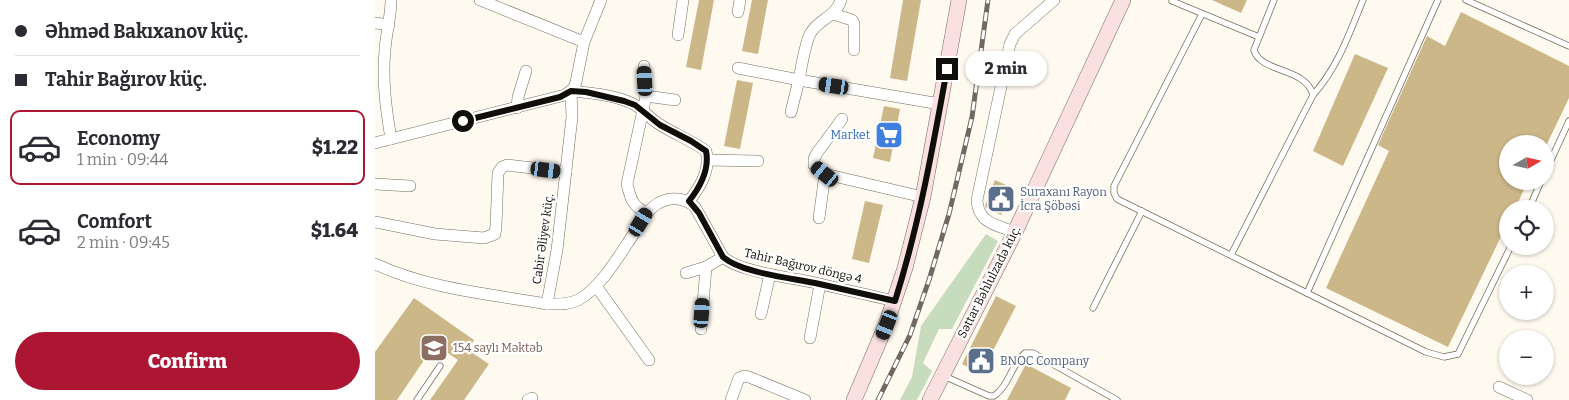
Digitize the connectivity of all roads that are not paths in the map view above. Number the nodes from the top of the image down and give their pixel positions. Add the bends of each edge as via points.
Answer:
1 (391, 0) edge
2 (481, 0) edge
3 (601, 0) edge
4 (683, 0) edge
5 (740, 0) edge
6 (841, 0) edge
7 (959, 0) edge
8 (1054, 0) edge
9 (1123, 0) edge
10 (1274, 0) edge
11 (1363, 0) edge
12 (1438, 0) edge
13 (1466, 0) edge
14 (1172, 1) dead end
15 (738, 12) dead end
16 (833, 14) junction
17 (1202, 14) junction
18 (375, 23) edge
19 (389, 25) junction
20 (678, 35) dead end
21 (1259, 37) junction
22 (584, 42) junction
23 (1569, 46) edge
24 (854, 50) dead end
25 (644, 66) dead end
26 (738, 68) dead end
27 (525, 71) dead end
28 (799, 80) junction
29 (571, 91) junction
30 (379, 95) edge
31 (1313, 95) junction
32 (646, 96) junction
33 (675, 100) dead end
34 (940, 104) junction
35 (517, 108) junction
36 (643, 111) junction
37 (791, 112) dead end
38 (842, 119) dead end
39 (1569, 121) edge
40 (391, 139) junction
41 (375, 143) edge
42 (1554, 154) edge
43 (707, 160) junction
44 (758, 161) dead end
45 (566, 172) junction
46 (825, 174) junction
47 (375, 184) edge
48 (410, 186) dead end
49 (923, 197) junction
50 (689, 201) junction
51 (1142, 211) junction
52 (646, 213) junction
53 (819, 218) dead end
54 (375, 222) edge
55 (1015, 232) junction
56 (1231, 255) junction
57 (1507, 255) edge
58 (723, 257) junction
59 (375, 264) edge
60 (706, 267) junction
61 (686, 272) dead end
62 (770, 274) junction
63 (820, 284) junction
64 (596, 286) junction
65 (1307, 293) junction
66 (895, 301) junction
67 (547, 304) junction
68 (1093, 308) dead end
69 (761, 314) dead end
70 (701, 328) dead end
71 (810, 338) dead end
72 (649, 360) dead end
73 (440, 366) dead end
74 (942, 375) junction
75 (1499, 387) dead end
76 (417, 400) edge
77 (731, 400) edge
78 (805, 400) edge
79 (854, 400) edge
80 (930, 400) edge
81 (1117, 400) edge
82 (1527, 400) edge

1 - 19 street
2 - 22 street
3 - 22 street
4 - 20 street
5 - 15 street
6 - 16 street
7 - 34 main road
8 - 55 street via 1015,34 1010,44 977,200 983,219
9 - 55 main road, Səttar Bəhlulzadə küç.
10 - 21 lane
11 - 31 lane via 1335,67
12 - 65 lane
13 - 23 lane
14 - 17 lane
16 - 24 street via 853,20
16 - 28 street via 810,34
17 - 21 lane
17 - 51 lane via 1114,186 1117,199
18 - 19 street
19 - 30 street
21 - 31 lane via 1255,56 1306,81
22 - 29 street via 576,82
25 - 32 street
26 - 28 street
27 - 35 street
28 - 34 street
28 - 37 street
29 - 35 street
29 - 36 street via 618,99
29 - 45 street, Cabir Əliyev küç. via 572,117
30 - 40 street
31 - 56 lane
32 - 33 street
32 - 36 street
34 - 49 main road
35 - 40 street
36 - 43 street via 660,125 706,151
36 - 52 street via 627,184 635,207
38 - 46 street via 814,159 815,165
39 - 42 lane
40 - 41 street
43 - 44 street
43 - 50 street via 699,188
45 - 54 street via 502,167 498,173 495,234 491,237 435,234
45 - 67 street, Cabir Əliyev küç.
46 - 49 street
46 - 53 street
47 - 48 street
49 - 66 main road
50 - 52 street via 666,201
50 - 58 street
51 - 56 lane
51 - 68 lane
52 - 64 street
55 - 74 main road, Səttar Bəhlulzadə küç.
56 - 65 lane
57 - 65 lane via 1458,354 1444,357 1426,352
58 - 60 street
58 - 62 street, Tahir Bağırov döngə 4 via 737,266
59 - 67 street, Cabir Əliyev küç. via 453,289
60 - 61 street
60 - 70 street
62 - 63 street, Tahir Bağırov döngə 4
62 - 69 street
63 - 66 street, Tahir Bağırov döngə 4
63 - 71 street
64 - 67 street via 579,300
64 - 72 street
66 - 79 main road
73 - 76 lane
74 - 80 main road, Səttar Bəhlulzadə küç.
74 - 81 lane via 994,396 1000,392 1020,358 1025,353 1033,353
75 - 82 street
77 - 78 street via 739,378 744,376

